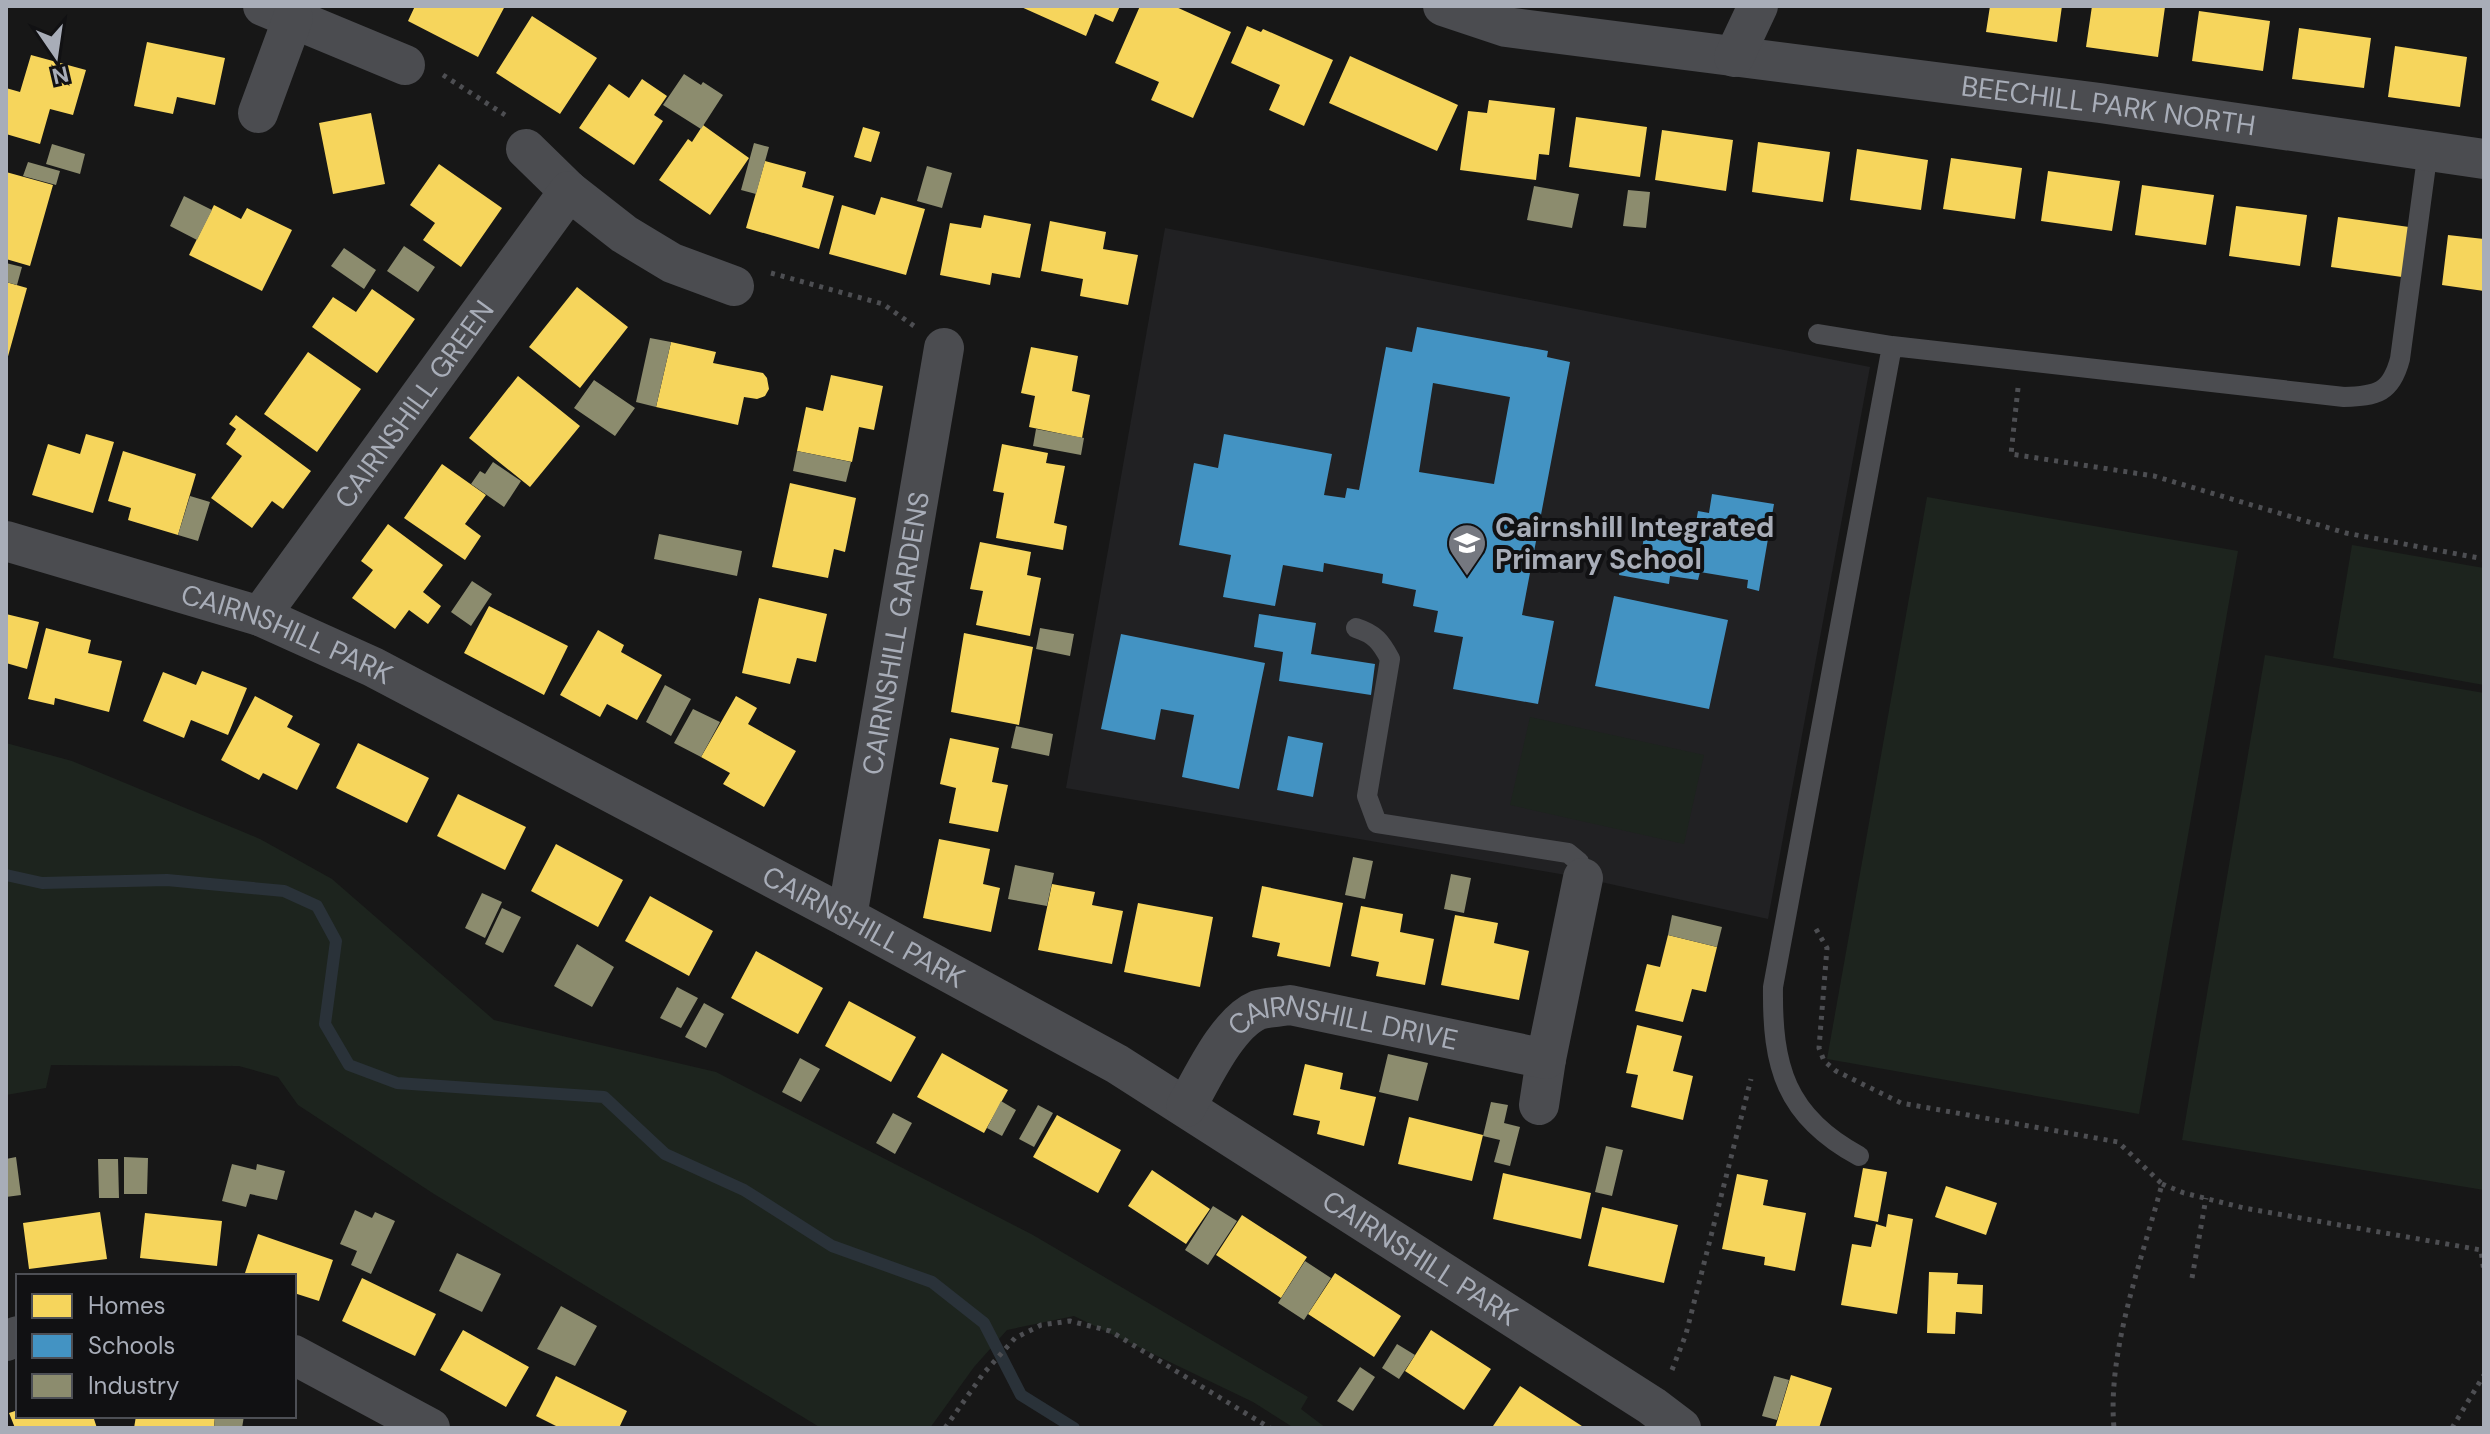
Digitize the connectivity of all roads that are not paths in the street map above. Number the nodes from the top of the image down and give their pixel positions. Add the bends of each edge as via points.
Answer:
1 (1443, 6) edge
2 (1758, 6) edge
3 (278, 12) edge
4 (1734, 57) junction
5 (405, 65) road end
6 (258, 113) dead end
7 (526, 149) road end
8 (2428, 150) junction
9 (2484, 159) edge
10 (569, 191) junction
11 (734, 286) road end
12 (1818, 334) dead end
13 (1892, 346) junction
14 (944, 348) road end
15 (6, 541) edge
16 (260, 616) junction
17 (1356, 628) dead end
18 (1583, 878) joint
19 (847, 917) junction
20 (1546, 1059) junction
21 (1539, 1105) dead end
22 (1186, 1107) junction
23 (1859, 1156) dead end
24 (296, 1356) edge
25 (1667, 1418) edge
26 (430, 1428) edge

1 - 4 street, BEECHILL PARK NORTH via 1506,27
2 - 4 street
3 - 5 street
3 - 6 street
4 - 8 street, BEECHILL PARK NORTH
7 - 10 street
8 - 9 street, BEECHILL PARK NORTH
8 - 13 lane via 2400,359 2396,376 2384,391 2344,397
10 - 11 street via 672,263
10 - 16 street, CAIRNSHILL GREEN
12 - 13 lane
13 - 23 lane via 1773,987 1773,1031 1790,1093 1834,1142
14 - 19 street, CAIRNSHILL GARDENS
15 - 16 street, CAIRNSHILL PARK
16 - 19 street, CAIRNSHILL PARK via 373,667
17 - 18 lane via 1381,641 1390,659 1367,796 1377,823 1568,853 1579,862
18 - 20 street
19 - 22 street, CAIRNSHILL PARK
20 - 21 street
20 - 22 street, CAIRNSHILL DRIVE via 1290,1005 1257,1011 1235,1028
22 - 25 street, CAIRNSHILL PARK
24 - 26 street

